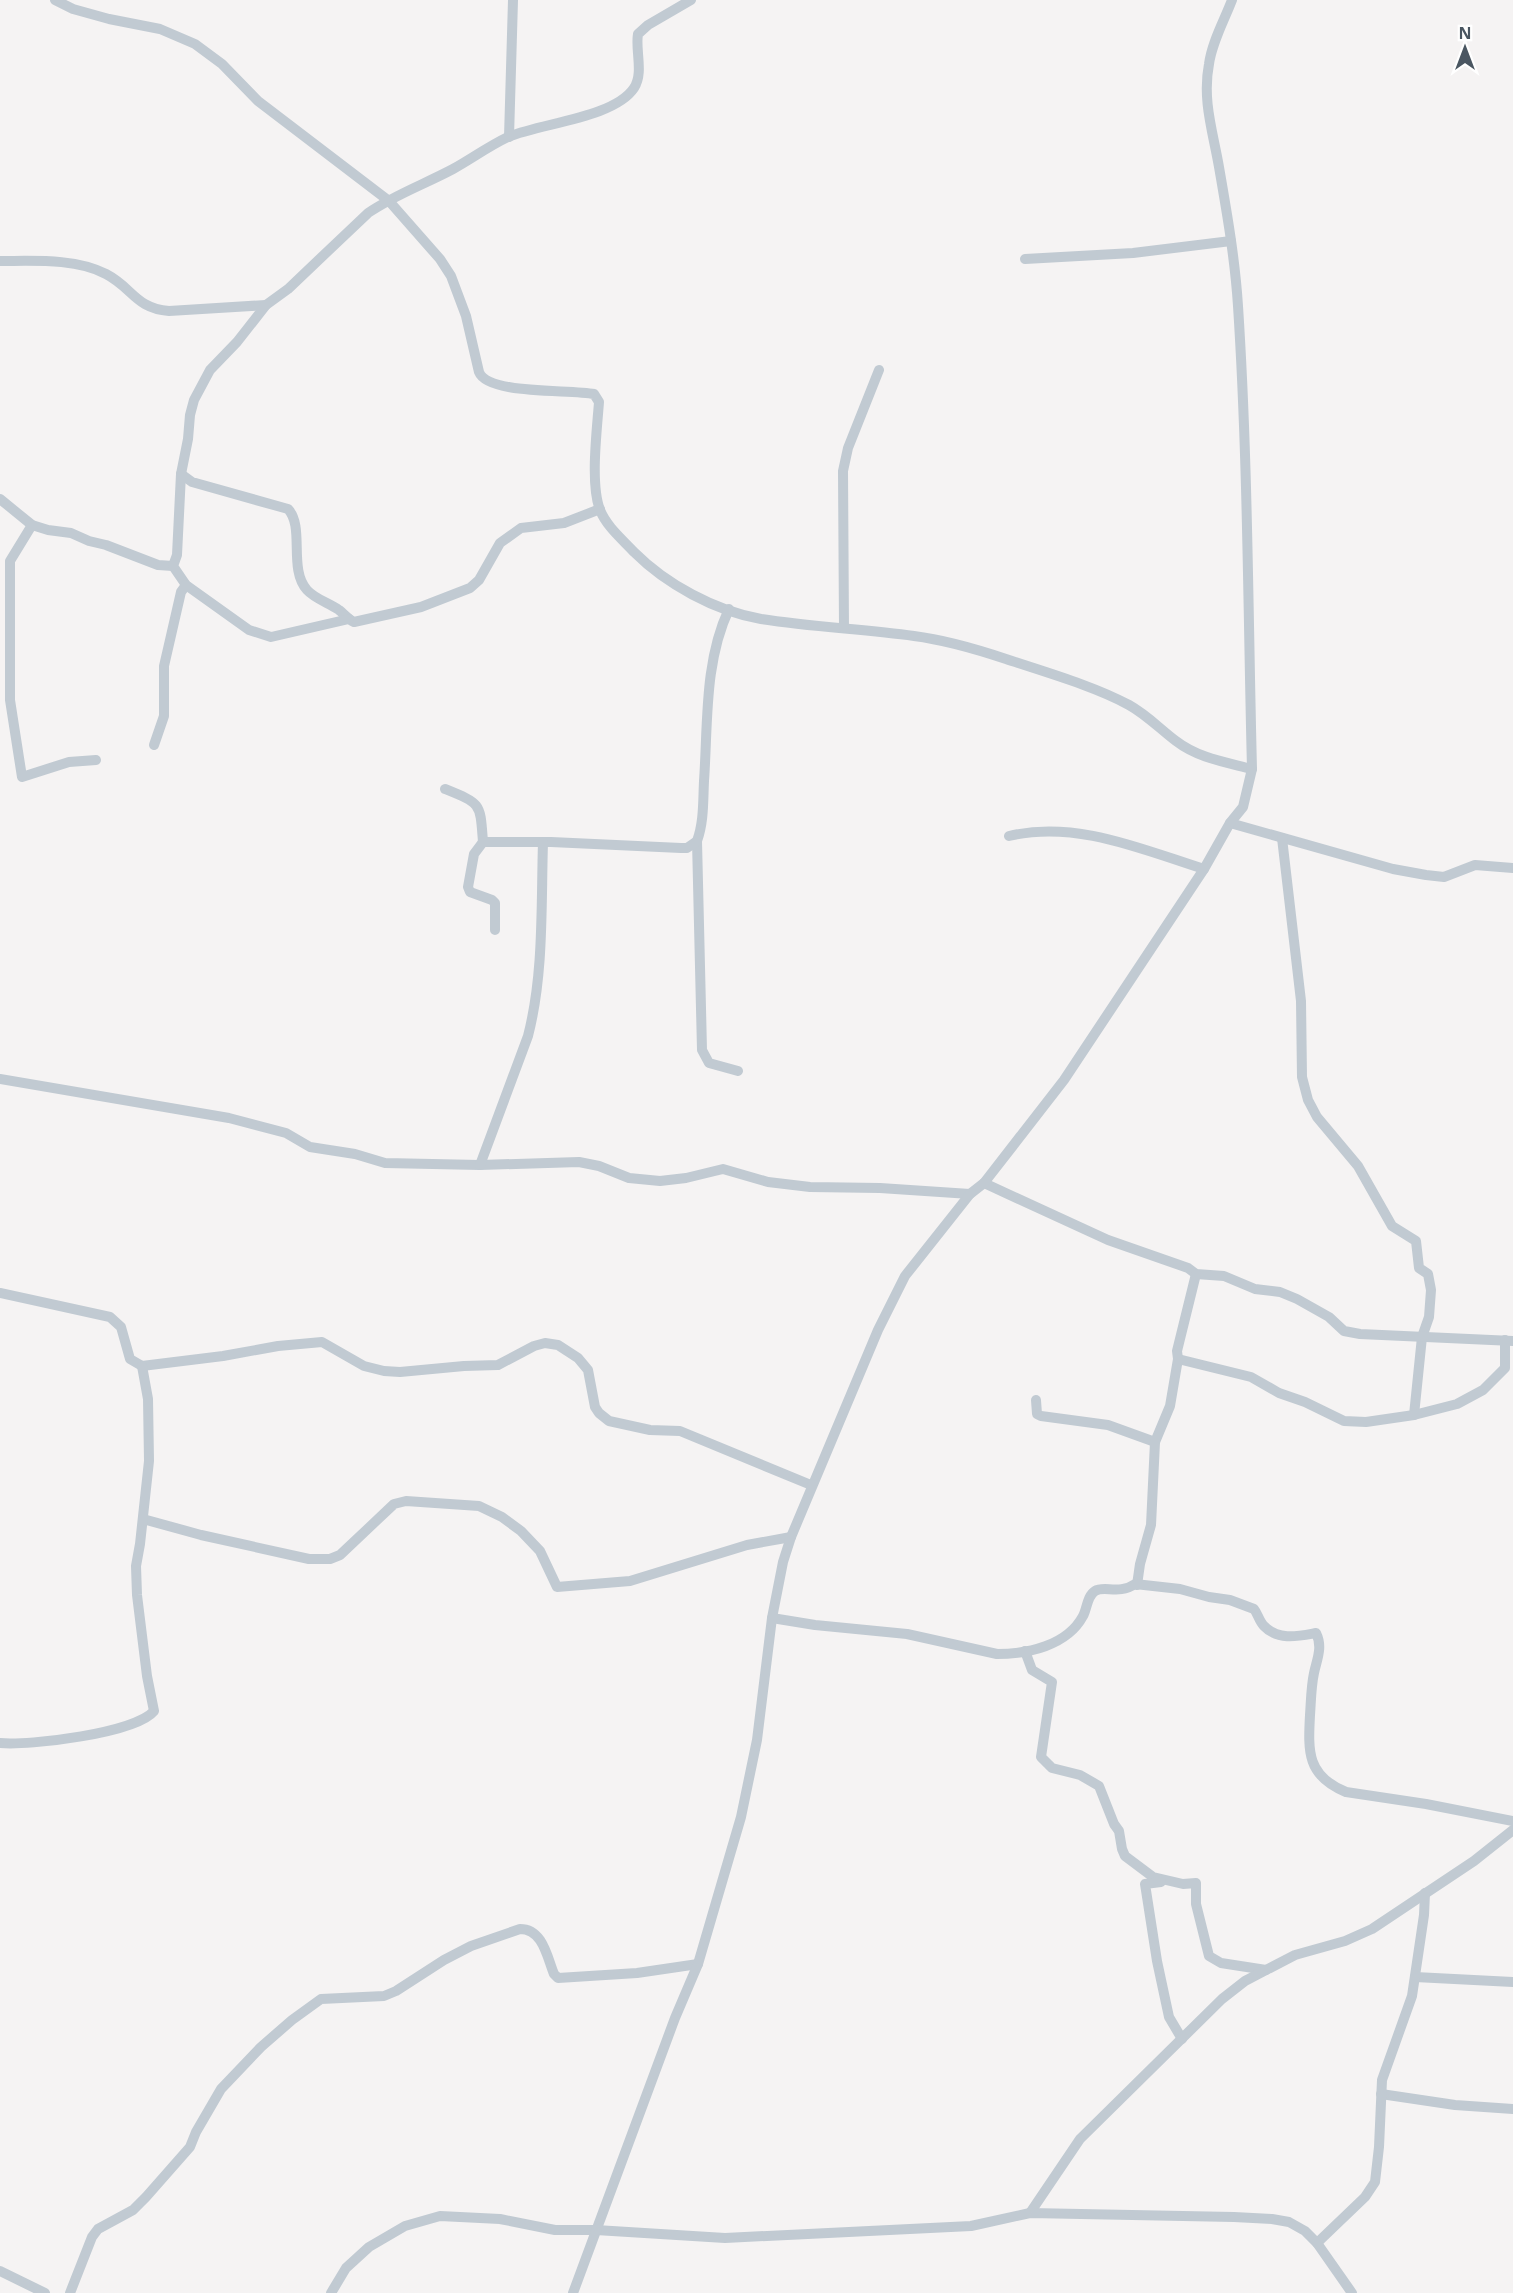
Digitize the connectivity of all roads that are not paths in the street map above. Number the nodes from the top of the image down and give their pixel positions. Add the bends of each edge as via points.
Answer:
1 (55, 0) edge
2 (513, 0) edge
3 (690, 0) edge
4 (1232, 0) edge
5 (508, 137) junction
6 (389, 201) junction
7 (1232, 241) junction
8 (1025, 259) dead end
9 (0, 261) edge
10 (266, 305) junction
11 (879, 370) dead end
12 (181, 474) junction
13 (0, 499) edge
14 (600, 509) junction
15 (32, 525) junction
16 (173, 566) junction
17 (186, 585) junction
18 (729, 609) junction
19 (349, 619) junction
20 (844, 628) junction
21 (154, 745) dead end
22 (96, 760) dead end
23 (1252, 769) junction
24 (445, 789) dead end
25 (1230, 823) junction
26 (1009, 836) dead end
27 (1282, 838) junction
28 (698, 841) junction
29 (483, 842) junction
30 (543, 842) junction
31 (1203, 868) junction
32 (1513, 868) edge
33 (495, 930) dead end
34 (738, 1071) dead end
35 (0, 1079) edge
36 (480, 1165) junction
37 (984, 1183) junction
38 (970, 1194) junction
39 (1196, 1274) junction
40 (0, 1293) edge
41 (1422, 1336) junction
42 (1509, 1341) edge
43 (1178, 1359) junction
44 (142, 1366) junction
45 (1036, 1400) dead end
46 (1414, 1415) junction
47 (1155, 1442) junction
48 (811, 1485) junction
49 (143, 1519) junction
50 (791, 1537) junction
51 (1137, 1585) junction
52 (772, 1618) junction
53 (1025, 1651) junction
54 (0, 1743) edge
55 (1513, 1821) edge
56 (1513, 1830) edge
57 (1168, 1882) junction
58 (1425, 1893) junction
59 (698, 1964) junction
60 (1266, 1970) junction
61 (1416, 1977) junction
62 (1513, 1982) edge
63 (1182, 2039) junction
64 (1381, 2094) junction
65 (1513, 2109) edge
66 (1030, 2212) junction
67 (596, 2230) junction
68 (1317, 2243) junction
69 (0, 2271) edge
70 (45, 2293) edge
71 (70, 2293) edge
72 (331, 2293) edge
73 (573, 2293) edge
74 (1352, 2293) edge

1 - 6 street via 109,20 160,29 195,44 222,64 258,101
2 - 5 street
3 - 5 street via 638,34 638,77 630,92 612,105 583,116
4 - 7 street via 1209,63 1206,90
5 - 6 street
6 - 10 street via 368,213
6 - 14 street via 451,276 484,379 506,387 587,392 598,397 596,488
7 - 8 street via 1133,253
7 - 23 street via 1245,425
9 - 10 street via 93,268 157,310
10 - 12 street via 210,370 200,388 190,415
11 - 20 street via 848,448 843,471
12 - 16 street via 177,555
12 - 19 street via 192,482 288,509 297,523 295,548 307,590
13 - 15 street
14 - 18 street via 609,526 647,565 691,593
14 - 19 street via 564,523 522,528 500,543 479,580 453,596 358,622
15 - 16 street via 71,533 158,565
15 - 22 street via 10,561 10,700 22,777 69,762
16 - 17 street
17 - 19 street via 249,630 271,637
17 - 21 street via 164,666 164,716
18 - 20 street via 759,618
18 - 28 street via 719,631 711,668
20 - 23 street via 946,641 1007,659 1128,704 1200,756
23 - 25 street via 1243,807
24 - 29 street via 476,803
25 - 27 street
25 - 31 street
26 - 31 street via 1061,832 1095,835
27 - 32 street via 1435,876 1444,877 1475,865
27 - 41 street via 1301,1001 1302,1077 1308,1100 1317,1117 1358,1166 1392,1226 1416,1241 1419,1268 1428,1274 1431,1290 1429,1317
28 - 30 street via 687,848
28 - 34 street via 702,1050 709,1063
29 - 30 street
29 - 33 street via 474,854 468,887 470,892 495,903
30 - 36 street via 533,1016
31 - 37 street via 1064,1080
35 - 36 street via 229,1118 286,1132 310,1147 386,1163
36 - 38 street via 579,1162 629,1178 660,1181 723,1169 768,1182 810,1187
37 - 38 street
37 - 39 street via 1108,1240
38 - 48 street via 905,1276
39 - 41 street via 1224,1276 1280,1292 1329,1317 1344,1330
39 - 43 street
40 - 44 street via 110,1317 121,1328 130,1359
41 - 42 street
41 - 46 street
42 - 46 street via 1505,1368 1483,1390 1457,1404
43 - 46 street via 1251,1377 1344,1421
43 - 47 street via 1170,1406
44 - 48 street via 322,1342 364,1366 414,1372 498,1365 534,1346 558,1345 588,1370 595,1407 609,1421 650,1430 680,1431
44 - 49 street via 150,1421
45 - 47 street via 1041,1416 1108,1425
47 - 51 street via 1151,1526
48 - 50 street
49 - 50 street via 322,1560 340,1555 394,1504 406,1501 479,1506 502,1517 530,1539 557,1587 630,1581 747,1545
49 - 54 street via 136,1566 137,1595 154,1711 141,1720 76,1738 16,1745
50 - 52 street
51 - 53 street via 1127,1590 1096,1591 1067,1635
51 - 55 street via 1230,1600 1254,1609 1264,1626 1277,1636 1316,1633 1320,1648 1308,1741 1314,1767 1335,1787
52 - 53 street via 907,1634 997,1654
52 - 59 street via 758,1740 741,1817
53 - 57 street via 1032,1670 1052,1682 1041,1757 1052,1768 1080,1775 1098,1785 1119,1831 1125,1856 1153,1877
56 - 58 street
57 - 60 street via 1196,1883 1196,1904 1209,1956 1221,1963
57 - 63 street via 1145,1884 1169,2017
58 - 60 street via 1372,1929 1295,1955
58 - 61 street
59 - 67 street
59 - 71 street via 558,1978 541,1942 533,1932 520,1929 471,1946 384,1996 321,1999 269,2040 231,2077 212,2103 190,2147 146,2197 133,2210 98,2229
60 - 63 street via 1245,1980
61 - 62 street
61 - 64 street via 1384,2073
63 - 66 street via 1080,2139
64 - 65 street
64 - 68 street via 1379,2147 1372,2189
66 - 67 street via 971,2226 725,2238
66 - 68 street via 1272,2218 1289,2222
67 - 72 street via 555,2230 500,2219 428,2218 369,2247 346,2268
67 - 73 street
68 - 74 street
69 - 70 street

